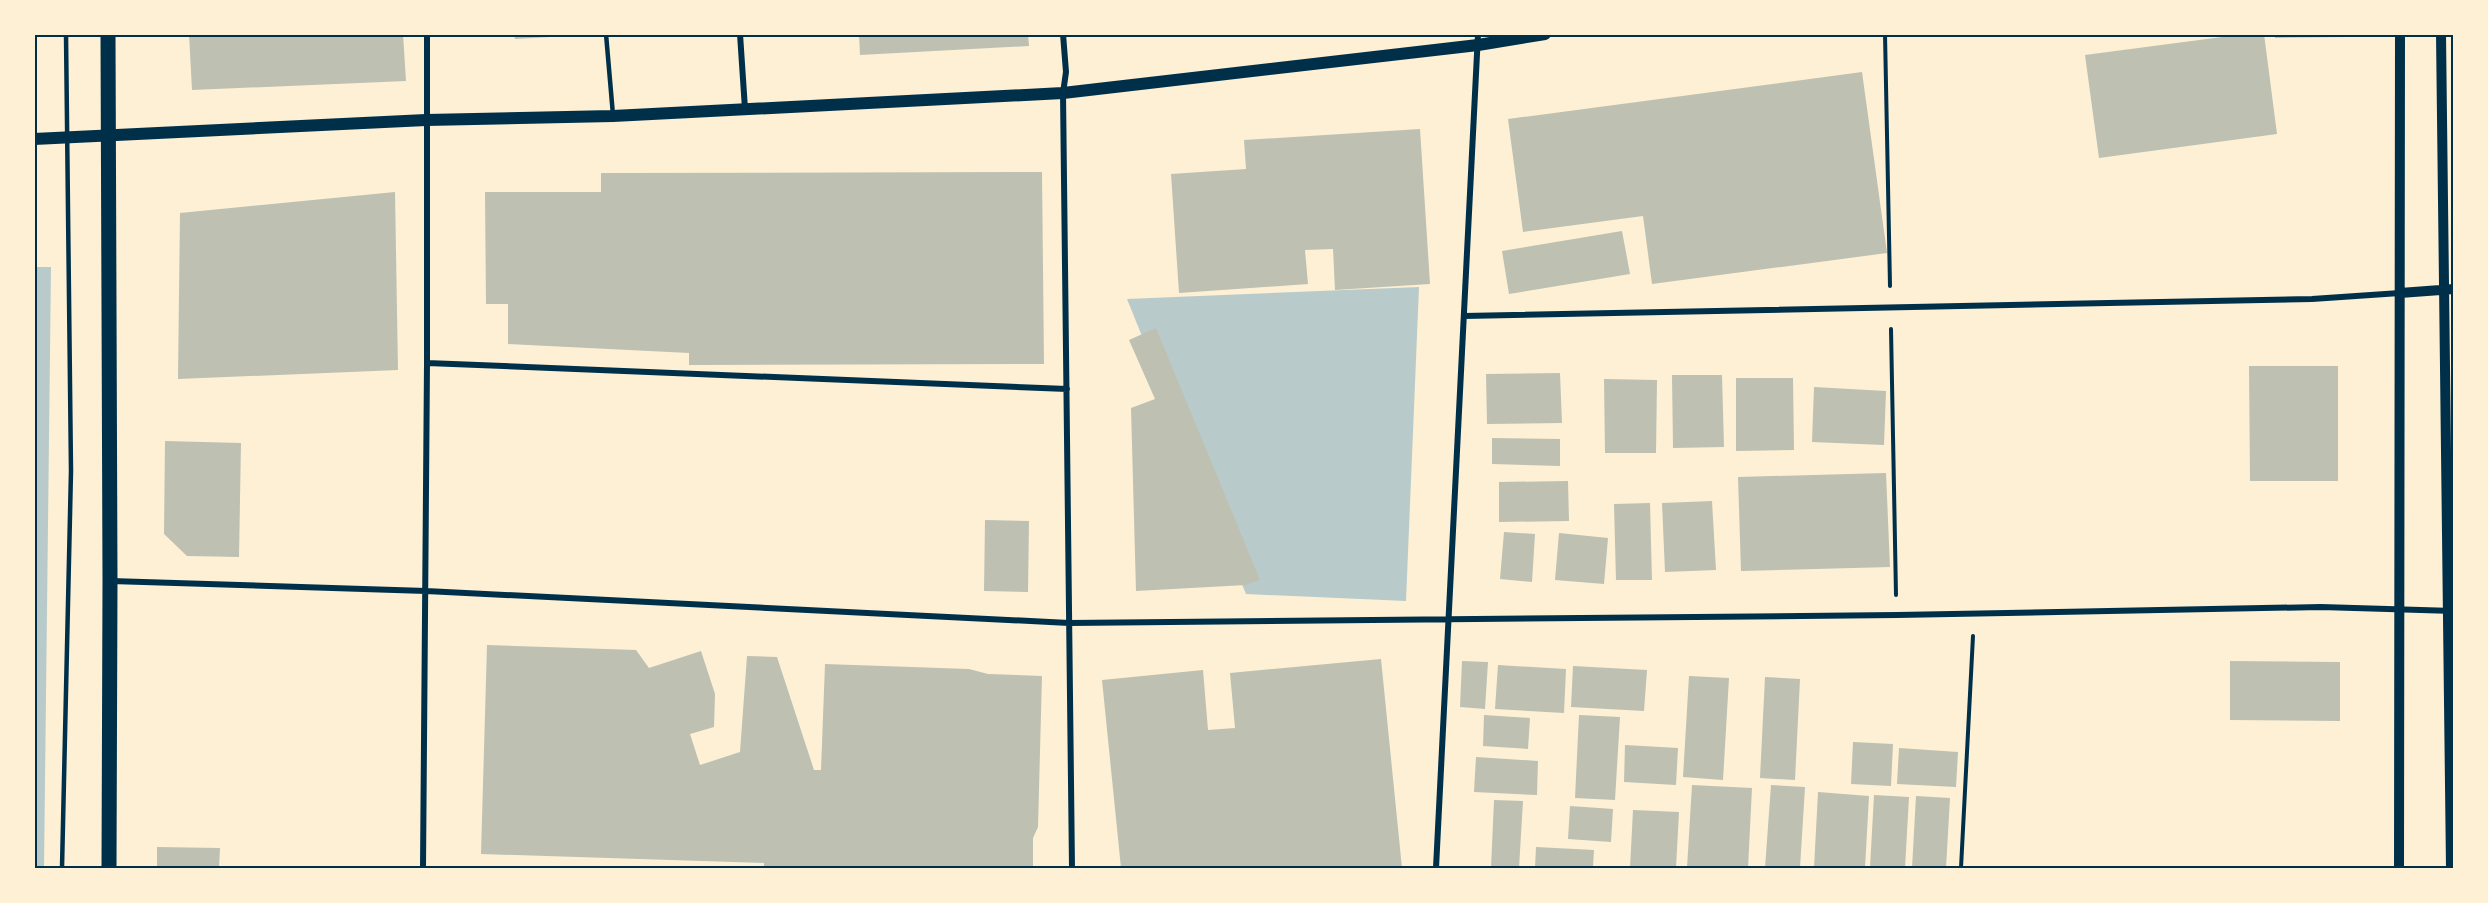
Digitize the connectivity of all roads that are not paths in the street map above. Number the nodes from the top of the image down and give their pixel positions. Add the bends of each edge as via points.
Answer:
1 (66, 34) edge
2 (108, 34) edge
3 (427, 34) edge
4 (606, 34) edge
5 (740, 34) edge
6 (1063, 34) edge
7 (1545, 34) edge
8 (2400, 34) edge
9 (2441, 34) edge
10 (1478, 40) edge
11 (1063, 93) junction
12 (745, 109) junction
13 (613, 116) junction
14 (426, 120) junction
15 (108, 135) junction
16 (66, 137) junction
17 (34, 139) edge
18 (2449, 289) edge
19 (2400, 293) junction
20 (1464, 316) junction
21 (427, 363) junction
22 (1067, 389) junction
23 (110, 581) junction
24 (426, 591) junction
25 (2400, 608) junction
26 (2451, 611) edge
27 (1449, 619) junction
28 (1069, 623) junction
29 (62, 868) edge
30 (109, 868) edge
31 (423, 868) edge
32 (1072, 868) edge
33 (1436, 868) edge
34 (2399, 868) edge
35 (2451, 868) edge

1 - 16 lane
2 - 15 main road
3 - 14 street
4 - 13 lane
5 - 12 street
6 - 11 street
7 - 10 main road
8 - 19 street
9 - 18 street
10 - 11 main road
10 - 20 street
11 - 12 main road
11 - 22 street
12 - 13 main road
13 - 14 main road
14 - 15 main road
14 - 21 street
15 - 16 main road
15 - 23 main road
16 - 17 main road
16 - 29 lane via 71,471
18 - 19 street
18 - 26 street
19 - 20 street via 2312,299
19 - 25 street
20 - 27 street
21 - 22 street
21 - 24 street
22 - 28 street
23 - 24 street
23 - 30 main road
24 - 28 street
24 - 31 street
25 - 26 street
25 - 27 street
25 - 34 street
26 - 35 street
27 - 28 street
27 - 33 street
28 - 32 street

